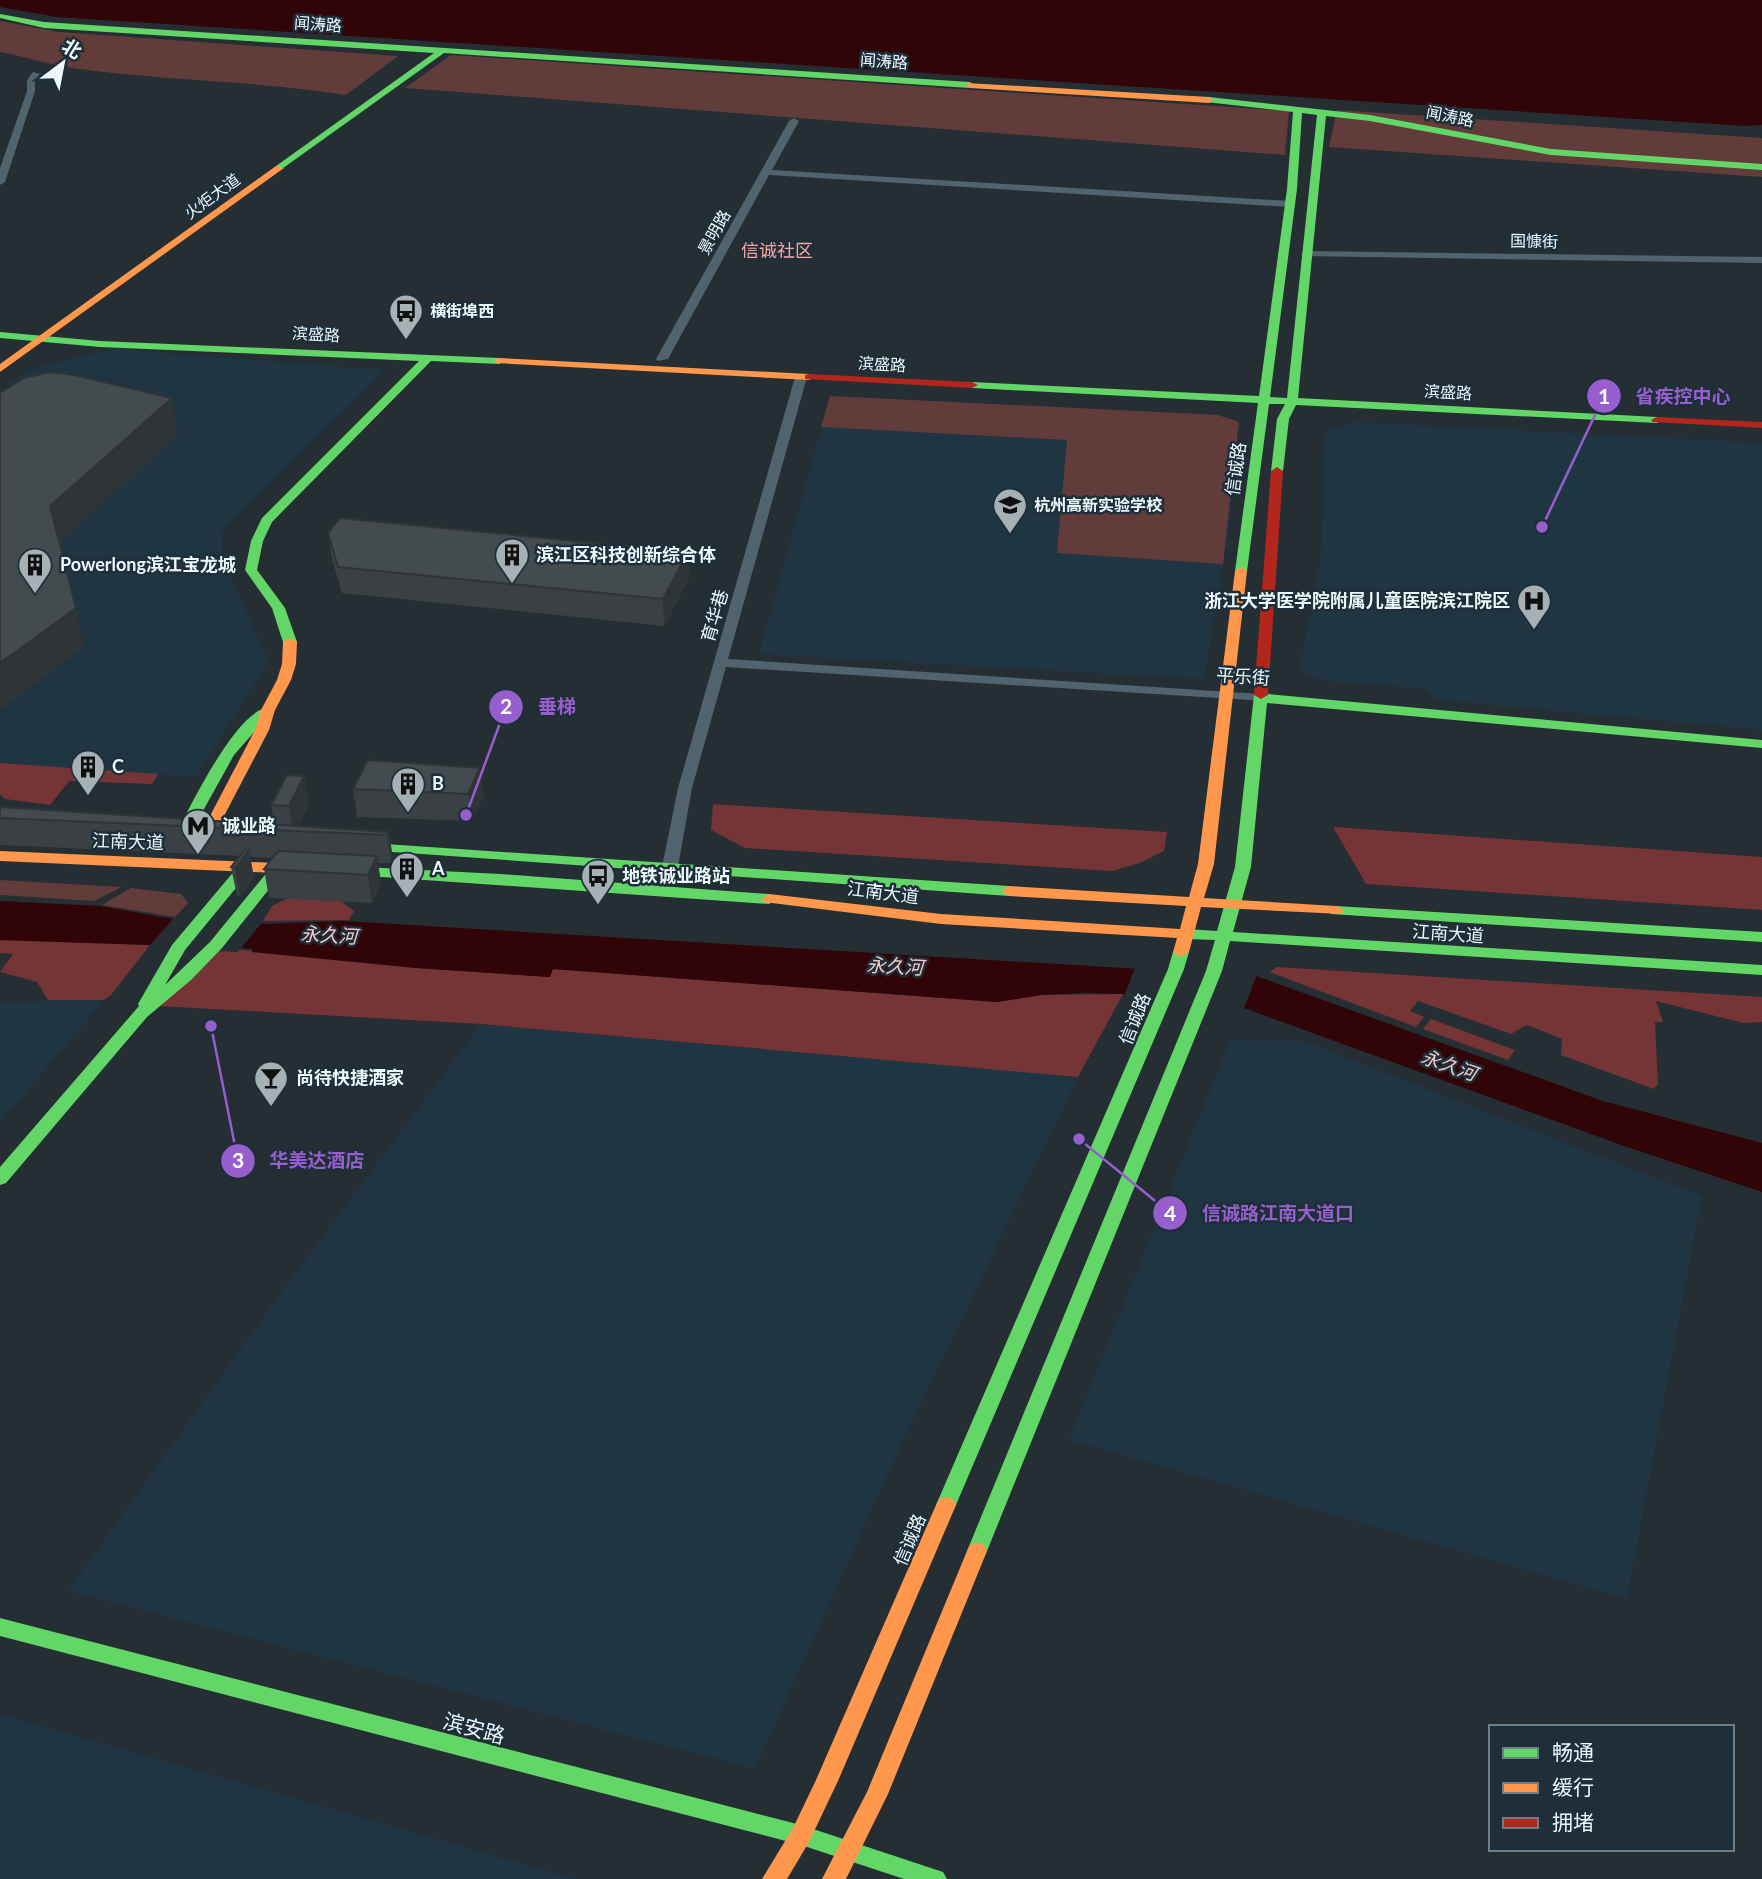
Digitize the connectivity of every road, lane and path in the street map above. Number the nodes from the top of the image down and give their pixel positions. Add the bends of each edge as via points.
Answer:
1 (0, 16) edge
2 (436, 49) junction
3 (36, 74) dead end
4 (1298, 108) junction
5 (1322, 111) junction
6 (794, 121) dead end
7 (1762, 167) edge
8 (764, 172) junction
9 (0, 182) edge
10 (1290, 204) junction
11 (1306, 254) junction
12 (1762, 260) edge
13 (82, 290) dead end
14 (0, 326) edge
15 (20, 330) edge
16 (56, 330) junction
17 (42, 340) junction
18 (0, 347) edge
19 (428, 358) junction
20 (662, 359) junction
21 (0, 369) edge
22 (801, 377) junction
23 (1265, 395) junction
24 (1292, 397) junction
25 (1762, 414) edge
26 (1762, 425) edge
27 (720, 663) junction
28 (1225, 695) junction
29 (1261, 698) junction
30 (265, 712) junction
31 (1762, 744) edge
32 (340, 845) edge
33 (0, 856) edge
34 (246, 866) junction
35 (670, 867) junction
36 (278, 868) junction
37 (1196, 901) junction
38 (1233, 903) junction
39 (1186, 936) junction
40 (1762, 937) edge
41 (1223, 939) junction
42 (1762, 970) edge
43 (141, 1013) junction
44 (0, 1179) edge
45 (0, 1627) edge
46 (801, 1835) junction
47 (850, 1852) junction
48 (774, 1879) edge
49 (834, 1879) edge
50 (935, 1879) edge

1 - 2 main road, 闻涛路 via 44,25
2 - 4 main road, 闻涛路
2 - 13 main road, 火炬大道
2 - 16 main road, 火炬大道
3 - 9 street
4 - 5 main road, 闻涛路
4 - 10 main road, 信诚路
5 - 7 main road, 闻涛路 via 1550,152
5 - 11 main road
6 - 8 street, 景明路
8 - 10 street
8 - 20 street, 景明路
10 - 23 main road, 信诚路
11 - 12 street, 国慷街
11 - 24 main road
14 - 15 main road, 滨盛路
15 - 16 main road, 滨盛路
15 - 17 main road, 滨盛路
15 - 18 main road
16 - 17 main road, 火炬大道
16 - 20 main road, 滨盛路
17 - 19 main road, 滨盛路
17 - 21 main road, 火炬大道
19 - 22 main road, 滨盛路
19 - 30 main road via 266,521 251,570 290,632 289,665
20 - 23 main road, 滨盛路
22 - 23 main road, 滨盛路
22 - 27 street, 育华巷
23 - 24 main road, 滨盛路
23 - 28 main road, 信诚路
24 - 25 main road, 滨盛路
24 - 26 main road, 滨盛路
24 - 29 main road via 1283,419 1276,476
27 - 28 street, 平乐街
27 - 35 street, 育华巷 via 685,788
28 - 29 street, 平乐街
28 - 37 main road, 信诚路 via 1206,864
29 - 31 main road, 平乐街
29 - 38 main road via 1243,867
30 - 30 main road, 江南大道 via 262,730 212,837 176,835 230,750
32 - 35 main road, 江南大道
33 - 34 main road, 江南大道
34 - 36 main road, 江南大道
34 - 43 main road via 169,961
35 - 37 main road, 江南大道
36 - 39 main road, 江南大道 via 500,879
36 - 43 main road via 185,977
37 - 38 main road, 江南大道
37 - 39 main road, 信诚路
38 - 40 main road, 江南大道
38 - 41 main road
39 - 41 main road, 江南大道
39 - 46 main road, 信诚路 via 1138,1063
41 - 42 main road, 江南大道
41 - 47 main road via 1174,1071
43 - 44 main road
45 - 46 main road, 滨安路
46 - 47 main road, 滨安路
46 - 48 main road, 信诚路
47 - 49 main road
47 - 50 main road, 滨安路

